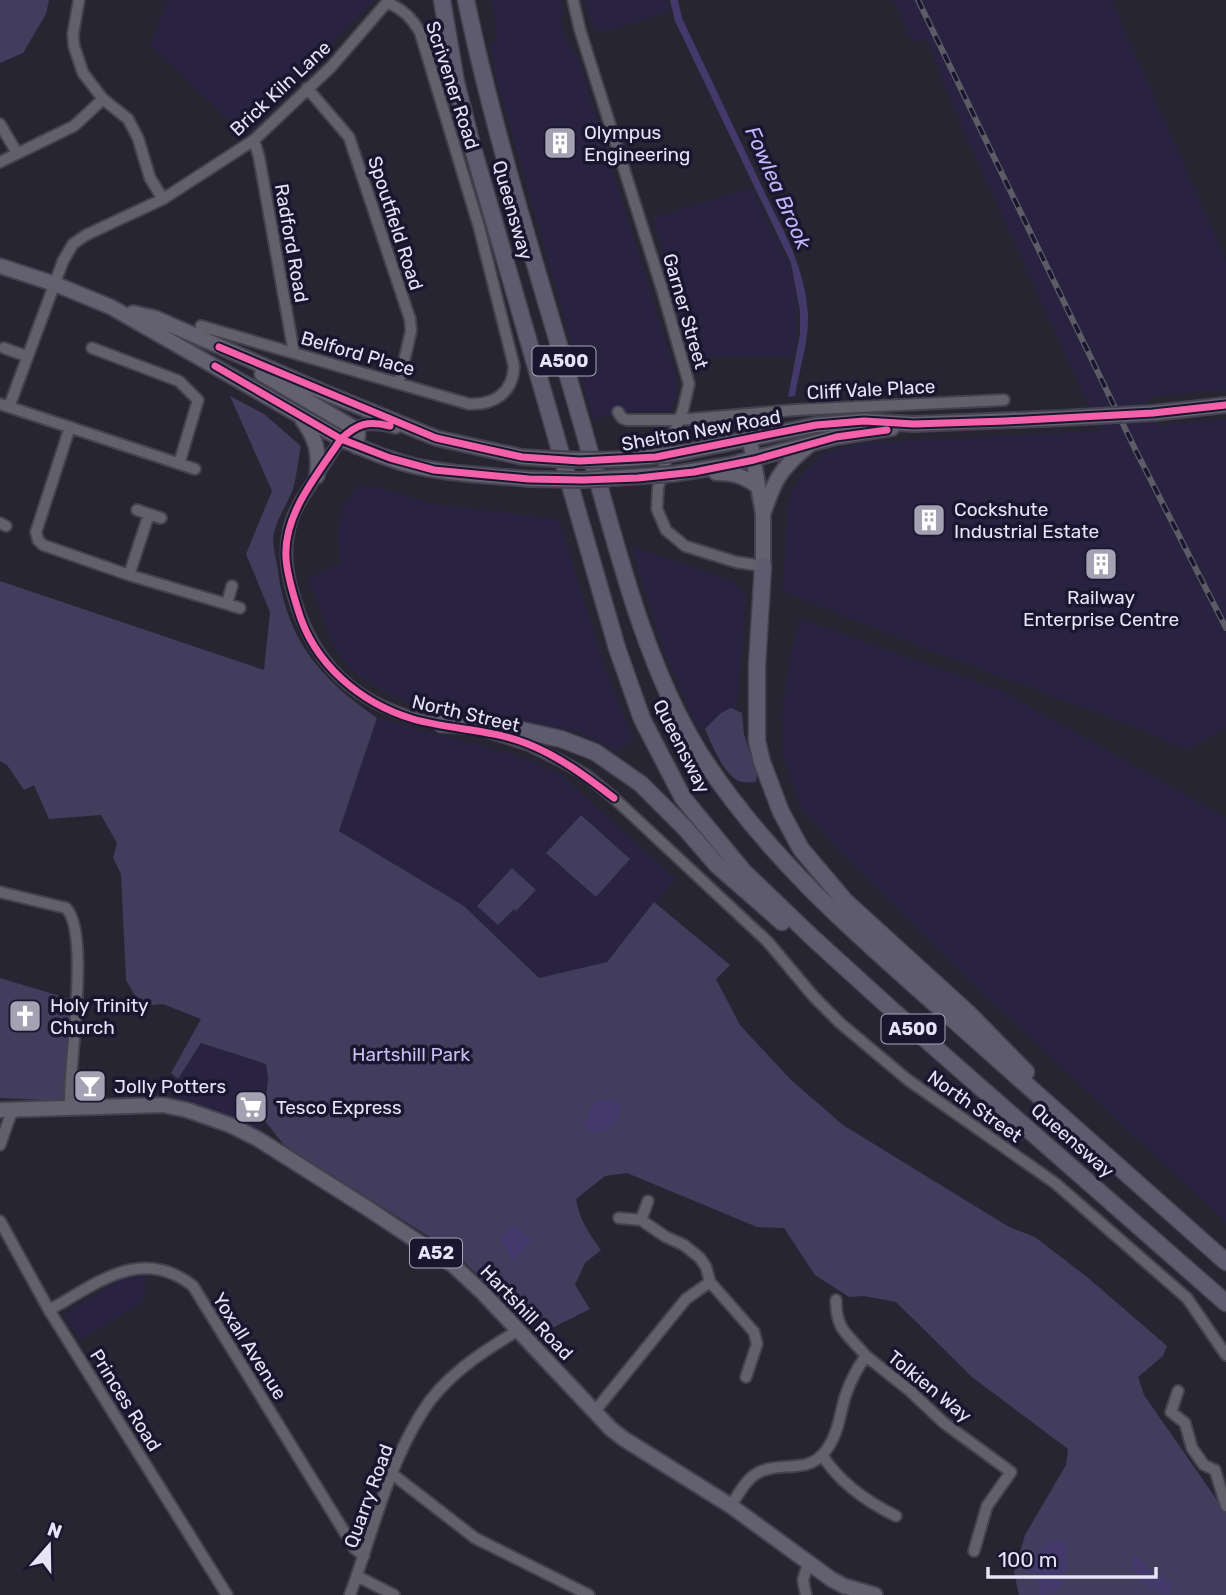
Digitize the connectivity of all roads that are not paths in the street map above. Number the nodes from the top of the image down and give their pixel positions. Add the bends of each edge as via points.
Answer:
1 (79, 0) edge
2 (466, 0) edge
3 (573, 0) edge
4 (388, 1) edge
5 (442, 3) edge
6 (307, 88) junction
7 (103, 99) junction
8 (0, 124) edge
9 (254, 140) junction
10 (17, 153) junction
11 (0, 162) edge
12 (163, 199) junction
13 (0, 266) edge
14 (55, 284) junction
15 (111, 307) junction
16 (201, 326) dead end
17 (219, 347) junction
18 (4, 348) dead end
19 (92, 348) dead end
20 (294, 353) junction
21 (26, 356) junction
22 (399, 383) junction
23 (504, 393) joint
24 (1004, 400) dead end
25 (4, 405) edge
26 (1226, 405) edge
27 (618, 412) dead end
28 (300, 415) junction
29 (678, 420) junction
30 (914, 424) junction
31 (70, 427) junction
32 (354, 428) junction
33 (436, 438) junction
34 (341, 439) junction
35 (750, 440) junction
36 (812, 442) junction
37 (356, 446) junction
38 (754, 460) junction
39 (179, 464) junction
40 (195, 469) dead end
41 (694, 472) junction
42 (317, 476) junction
43 (757, 486) junction
44 (137, 510) dead end
45 (149, 514) junction
46 (763, 514) junction
47 (161, 518) dead end
48 (763, 566) junction
49 (130, 575) junction
50 (232, 586) dead end
51 (227, 603) junction
52 (240, 608) dead end
53 (441, 724) junction
54 (0, 892) edge
55 (891, 1009) junction
56 (70, 1108) junction
57 (6, 1110) edge
58 (0, 1145) edge
59 (1136, 1182) junction
60 (648, 1201) dead end
61 (620, 1218) dead end
62 (641, 1220) junction
63 (0, 1221) edge
64 (1226, 1262) edge
65 (710, 1282) junction
66 (836, 1300) dead end
67 (1223, 1301) edge
68 (49, 1310) junction
69 (519, 1330) junction
70 (1226, 1355) edge
71 (866, 1356) junction
72 (746, 1377) dead end
73 (1178, 1391) dead end
74 (595, 1411) junction
75 (822, 1455) junction
76 (1226, 1463) edge
77 (1216, 1470) junction
78 (391, 1473) junction
79 (731, 1506) junction
80 (1226, 1506) edge
81 (896, 1516) dead end
82 (974, 1551) dead end
83 (364, 1556) junction
84 (808, 1564) junction
85 (357, 1577) junction
86 (227, 1595) edge
87 (350, 1595) edge
88 (394, 1595) edge
89 (589, 1595) edge
90 (806, 1595) edge
91 (875, 1595) edge

1 - 7 street via 74,46 83,73
2 - 59 highway, Queensway / A500 via 494,121 618,550 646,638 679,716 762,838 824,904
3 - 29 street, Garner Street via 687,374 688,395
4 - 6 street, Brick Kiln Lane
4 - 23 street, Scrivener Road via 421,32 479,227 514,366
5 - 55 highway, Queensway / A500 via 472,145 598,585 642,719 683,798 721,846
6 - 9 street, Brick Kiln Lane
6 - 22 street, Spoutfield Road via 349,137 410,319
7 - 10 street via 74,126
7 - 12 street via 128,120
8 - 10 street
9 - 12 street, Brick Kiln Lane
9 - 20 street, Radford Road
10 - 11 street
12 - 14 street, Brick Kiln Lane via 73,244
13 - 14 main road, Shelton New Road
14 - 15 main road, Shelton New Road
14 - 21 street, Brick Kiln Lane
15 - 17 main road, Shelton New Road via 155,318
15 - 28 main road, Shelton New Road
16 - 20 street, Belford Place
17 - 32 main road
17 - 33 main road, Shelton New Road
18 - 21 street
19 - 39 street via 179,380 204,399
20 - 22 street, Belford Place
21 - 25 street, Brick Kiln Lane
22 - 23 street, Belford Place via 469,404 485,405
24 - 29 street, Cliff Vale Place
25 - 31 street
26 - 30 main road, Shelton New Road, bridge via 1153,413
27 - 29 street, Cliff Vale Place via 627,420
28 - 34 main road, Shelton New Road
28 - 42 main road via 314,436 319,455
29 - 48 street, Garner Street via 656,497 666,530 685,546
30 - 35 main road, Shelton New Road via 864,421 816,425
30 - 36 main road, Shelton New Road
31 - 39 street
31 - 49 street via 36,532 38,540
32 - 33 street via 377,423
32 - 34 street, North Street
32 - 37 main road
33 - 35 main road, Shelton New Road, bridge via 522,457 580,461 626,461
34 - 37 main road, Shelton New Road
34 - 42 street, North Street
35 - 38 main road
36 - 38 main road, Shelton New Road
36 - 46 main road via 781,470
37 - 41 main road, Shelton New Road, bridge via 434,470 530,479
38 - 41 main road, Shelton New Road
38 - 43 main road
39 - 40 street
41 - 43 main road via 731,473
42 - 53 street, North Street via 293,516 285,557 302,624 343,682 384,707
43 - 46 main road
44 - 45 street
45 - 47 street
45 - 49 street
46 - 48 main road
48 - 59 highway via 757,741 781,813 801,849 845,901 968,1013
49 - 51 street
50 - 51 street
51 - 52 street
53 - 55 highway via 512,727 595,752 656,798 717,865 763,906
53 - 70 street, North Street via 529,744 586,775 768,942 840,1023 908,1080 1055,1183 1187,1298
54 - 56 street via 66,908 73,914 76,1034
55 - 67 highway, Queensway / A500
56 - 57 main road, Hartshill Road / A52
56 - 69 main road, Hartshill Road / A52 via 163,1105 253,1136 453,1265
57 - 58 street
59 - 64 highway, Queensway / A500
60 - 62 street
61 - 62 street
62 - 65 street via 692,1251 706,1267
63 - 68 street, Princes Road
65 - 72 street via 754,1332 757,1344
65 - 74 street via 686,1299
66 - 71 street via 840,1328
68 - 83 street, Yoxall Avenue via 114,1274 133,1269 159,1268 182,1277 193,1286 355,1549
68 - 86 street, Princes Road
69 - 74 main road, Hartshill Road / A52
69 - 78 street, Quarry Road via 490,1347 435,1395
71 - 75 street, Tolkien Way via 846,1395 839,1427
71 - 82 street, Tolkien Way via 944,1423 1011,1472 987,1506
73 - 77 street via 1171,1412 1185,1423 1192,1448 1204,1465
74 - 79 main road, Hartshill Road / A52 via 624,1439
75 - 79 street via 800,1466 765,1469 752,1476
75 - 81 street via 855,1492
76 - 77 street
77 - 80 street
78 - 83 street, Quarry Road
78 - 89 street via 475,1538
79 - 84 main road, Hartshill Road / A52
83 - 85 street, Quarry Road
84 - 90 street via 803,1580
84 - 91 main road, Hartshill Road / A52 via 844,1586
85 - 87 street, Quarry Road
85 - 88 street

